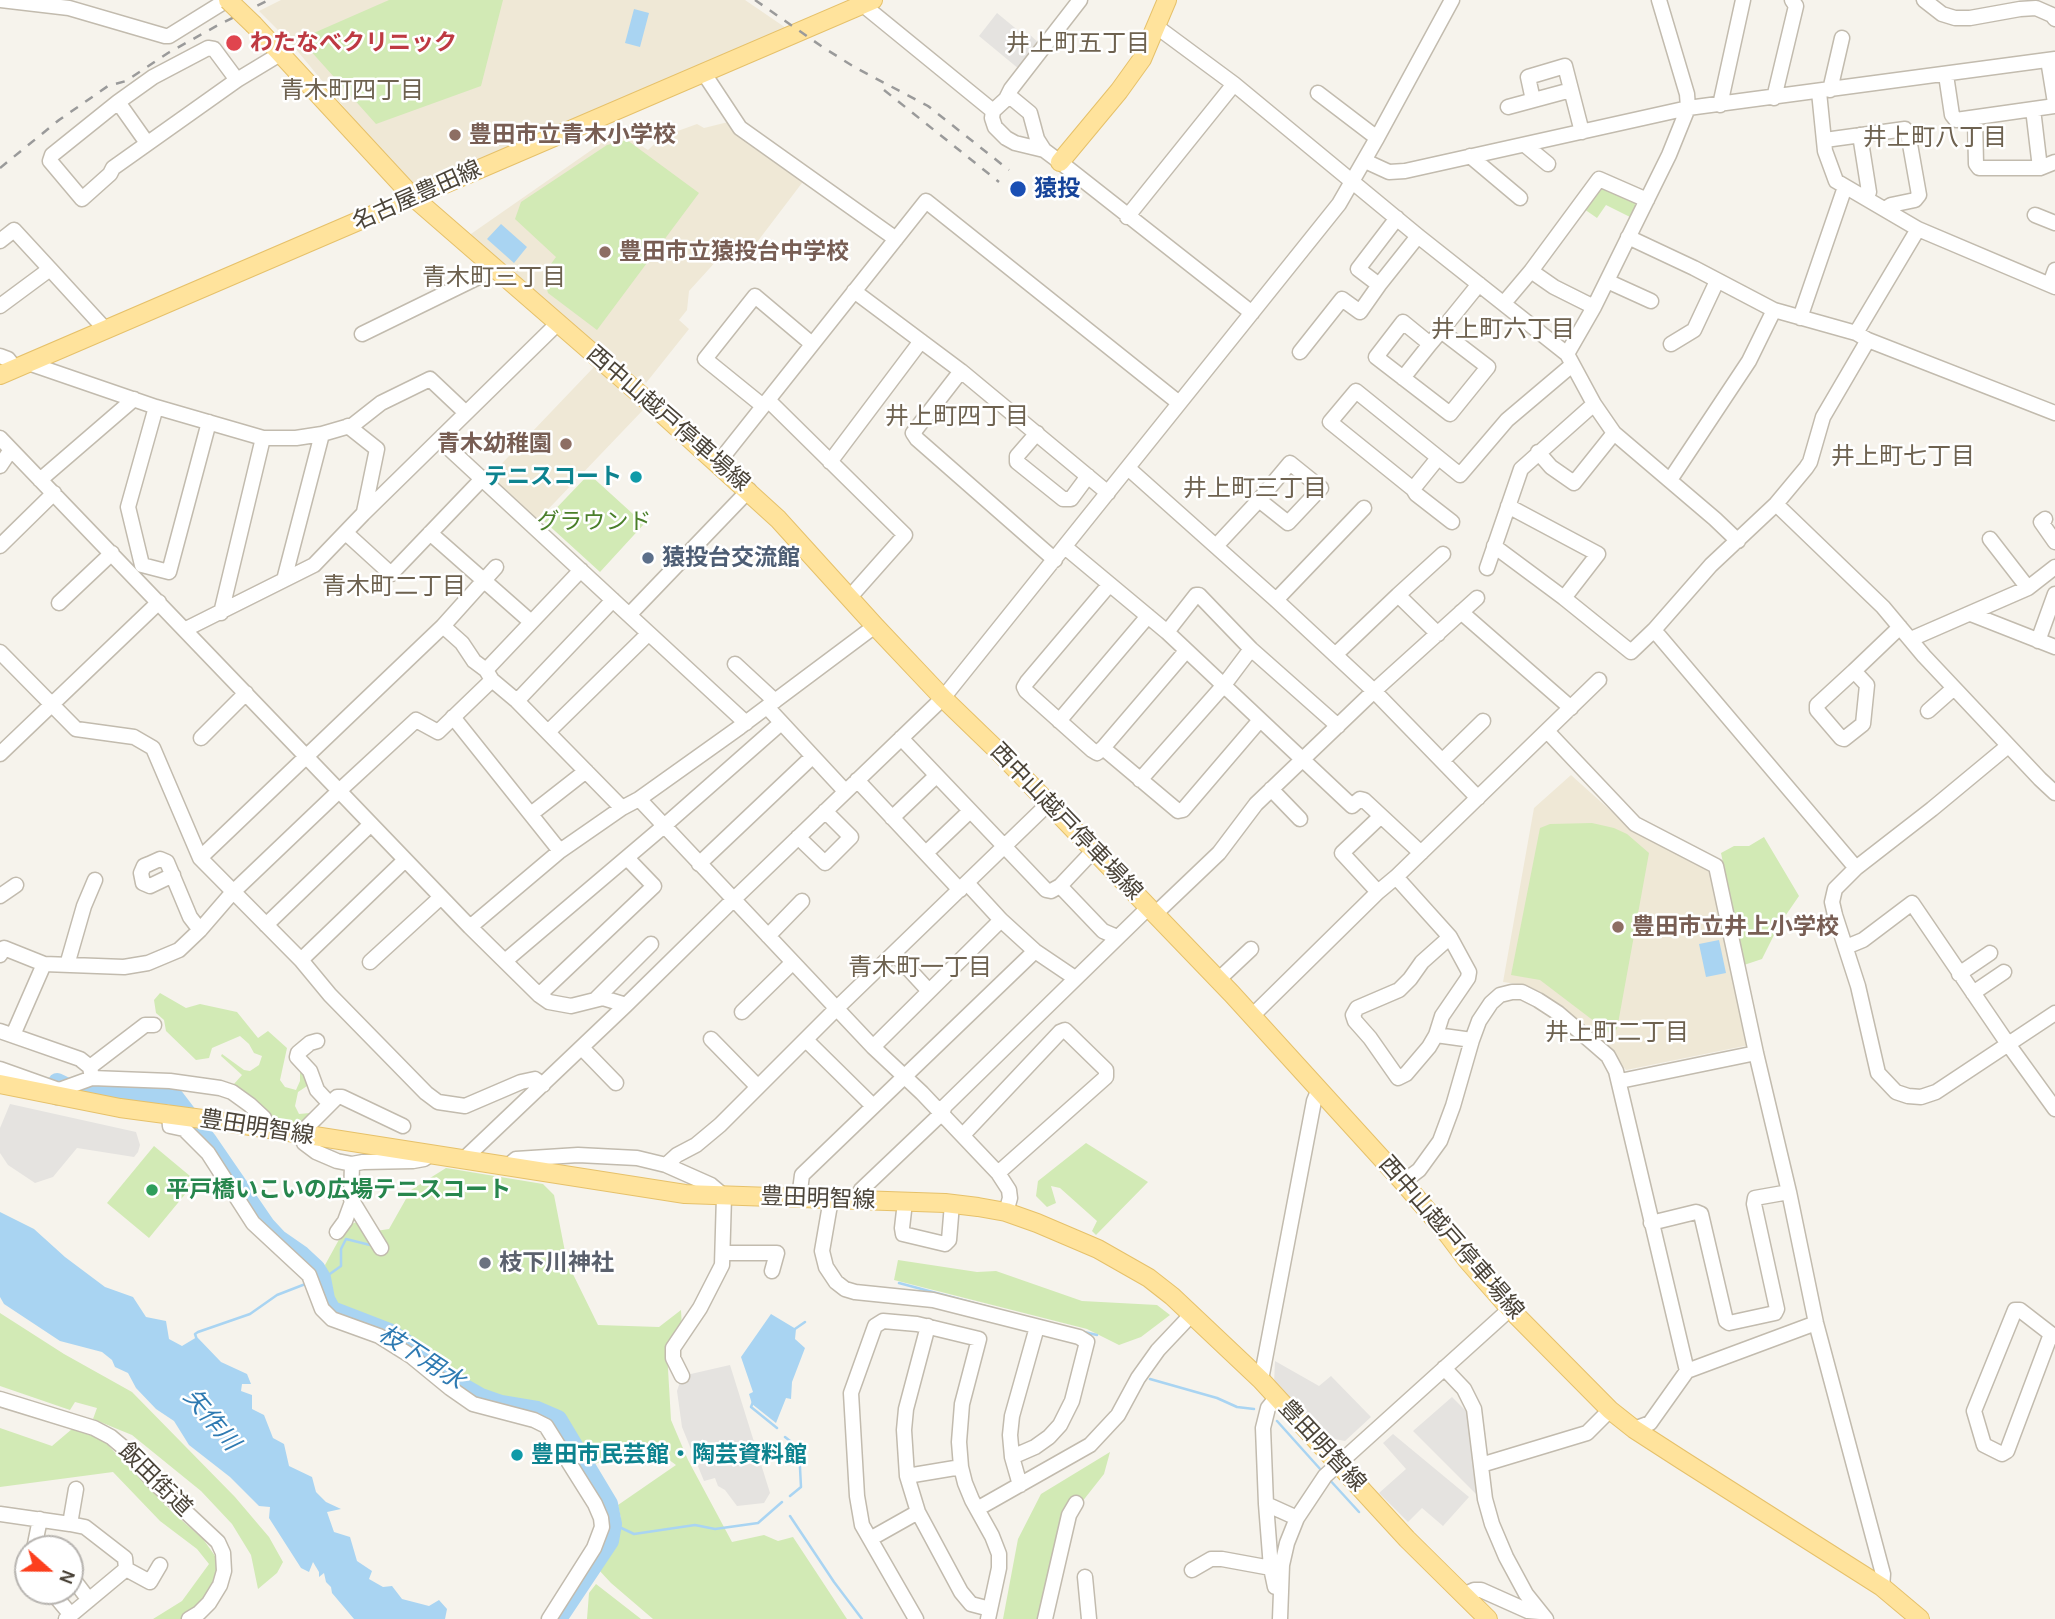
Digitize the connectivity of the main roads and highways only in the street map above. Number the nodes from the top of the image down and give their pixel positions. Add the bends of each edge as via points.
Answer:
1 (227, 0) edge
2 (1167, 0) edge
3 (865, 1) edge
4 (1060, 162) road end
5 (413, 197) junction
6 (14, 369) edge
7 (0, 1084) edge
8 (1488, 1619) edge
9 (1920, 1619) edge

1 - 5 main road, 西中山越戸停車場線, bridge
2 - 4 main road via 1142,59
3 - 5 main road, 名古屋豊田線
5 - 6 main road, 名古屋豊田線
5 - 9 main road, 西中山越戸停車場線 via 778,519 943,698 1252,1016 1404,1182 1510,1309 1610,1410 1882,1587
7 - 8 main road, 豊田明智線 via 64,1090 171,1116 649,1189 952,1204 1006,1212 1061,1231 1149,1278 1192,1314 1261,1380

